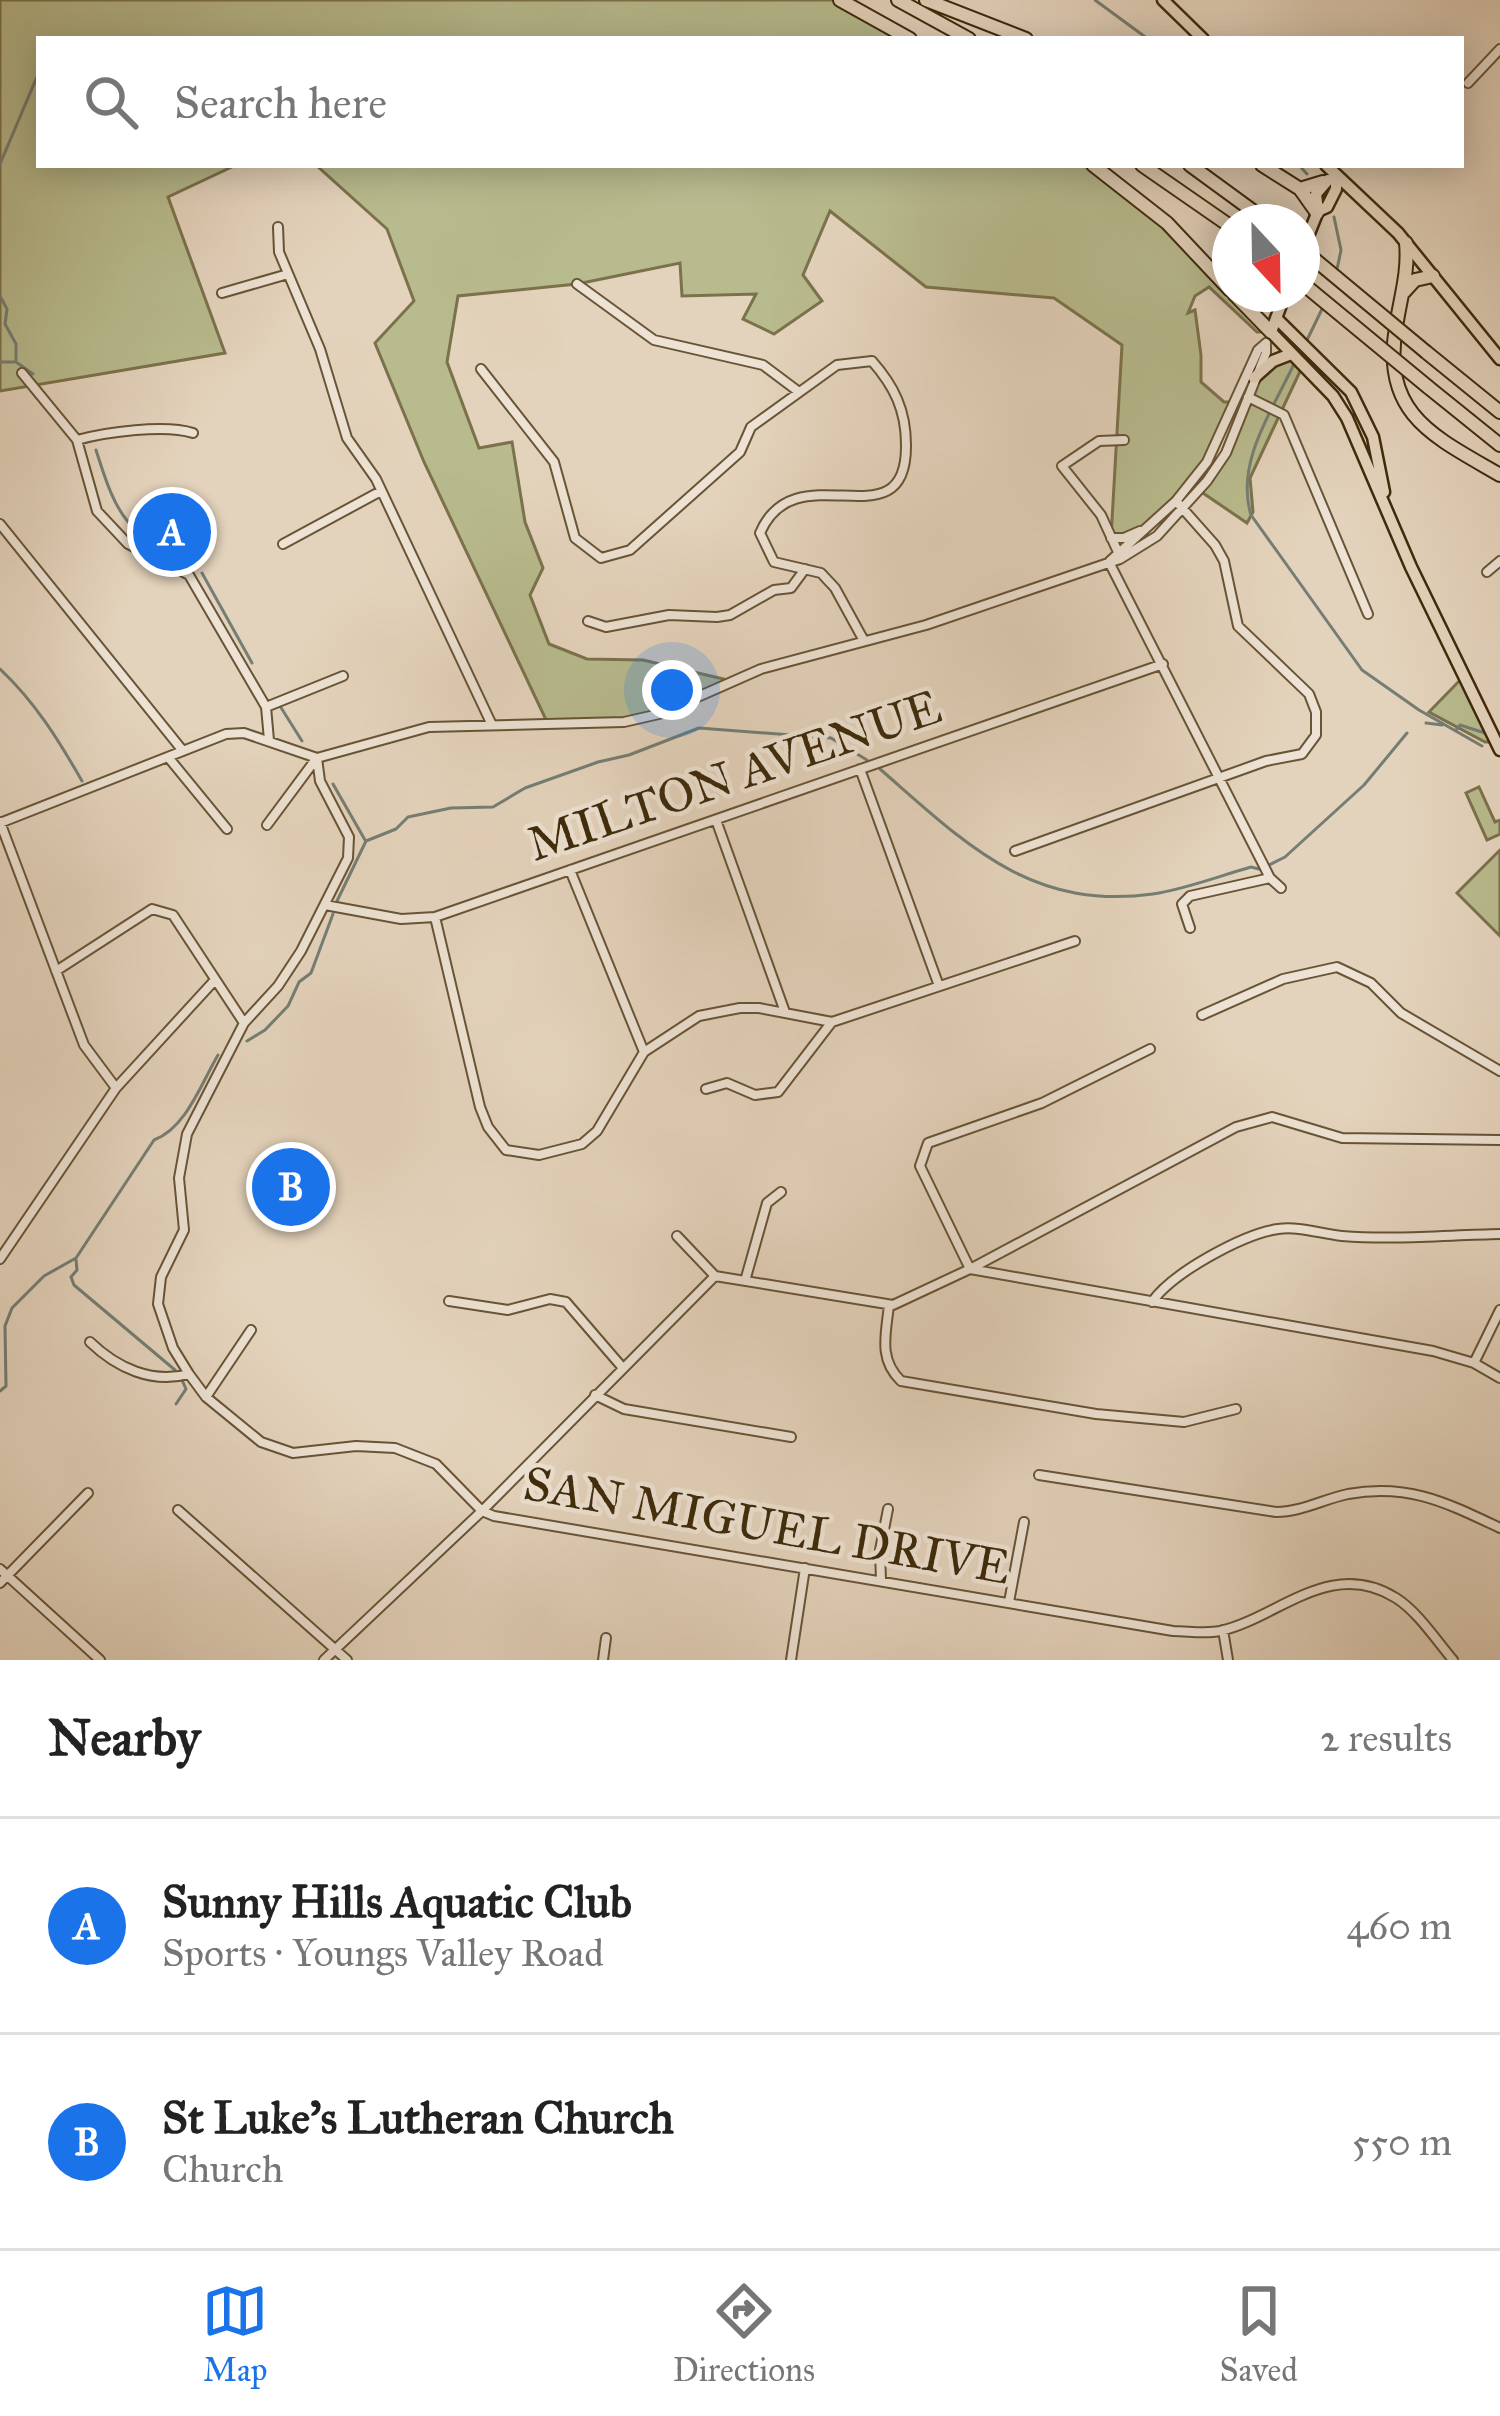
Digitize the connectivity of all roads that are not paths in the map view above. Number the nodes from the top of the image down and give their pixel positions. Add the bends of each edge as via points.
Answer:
1 (839, 0) edge
2 (898, 0) edge
3 (926, 0) edge
4 (1163, 0) edge
5 (905, 36) edge
6 (964, 36) edge
7 (1018, 36) edge
8 (1200, 36) edge
9 (1500, 49) edge
10 (1468, 83) dead end
11 (1097, 168) edge
12 (1146, 168) edge
13 (1194, 168) edge
14 (1267, 168) edge
15 (1327, 168) edge
16 (1330, 179) junction
17 (1300, 189) junction
18 (1243, 204) edge
19 (1311, 204) edge
20 (1317, 204) edge
21 (1212, 214) edge
22 (278, 227) dead end
23 (1406, 243) junction
24 (1320, 265) edge
25 (1212, 271) edge
26 (288, 274) junction
27 (1433, 276) junction
28 (578, 284) dead end
29 (222, 293) dead end
30 (1320, 298) edge
31 (1401, 298) junction
32 (1252, 312) edge
33 (1278, 312) edge
34 (1271, 332) junction
35 (1291, 354) junction
36 (1500, 359) edge
37 (481, 369) dead end
38 (22, 373) dead end
39 (1251, 375) junction
40 (799, 392) junction
41 (1243, 395) junction
42 (1500, 412) edge
43 (193, 433) dead end
44 (77, 440) junction
45 (1124, 440) dead end
46 (1500, 445) edge
47 (1500, 475) edge
48 (381, 490) junction
49 (1179, 505) junction
50 (1388, 513) junction
51 (0, 524) edge
52 (1147, 527) junction
53 (1112, 538) junction
54 (284, 544) dead end
55 (1118, 552) junction
56 (1500, 561) edge
57 (1109, 562) junction
58 (805, 569) junction
59 (1487, 572) dead end
60 (1368, 614) dead end
61 (588, 621) dead end
62 (863, 639) junction
63 (1162, 664) junction
64 (343, 676) dead end
65 (266, 707) junction
66 (492, 725) junction
67 (269, 740) junction
68 (1500, 750) edge
69 (183, 751) junction
70 (168, 757) junction
71 (317, 758) junction
72 (860, 769) junction
73 (1217, 779) junction
74 (716, 820) junction
75 (0, 822) edge
76 (267, 824) dead end
77 (227, 829) dead end
78 (1015, 851) dead end
79 (571, 870) junction
80 (1270, 878) junction
81 (1280, 888) dead end
82 (325, 905) junction
83 (435, 917) junction
84 (1190, 928) dead end
85 (1075, 941) dead end
86 (56, 971) junction
87 (214, 981) junction
88 (939, 986) junction
89 (785, 1013) junction
90 (1202, 1015) dead end
91 (832, 1022) junction
92 (244, 1023) junction
93 (1150, 1049) dead end
94 (644, 1052) junction
95 (1500, 1071) edge
96 (116, 1088) junction
97 (706, 1089) dead end
98 (1500, 1140) edge
99 (781, 1192) dead end
100 (1500, 1234) edge
101 (677, 1236) dead end
102 (0, 1259) edge
103 (970, 1269) junction
104 (716, 1276) junction
105 (745, 1281) junction
106 (449, 1301) dead end
107 (1153, 1302) junction
108 (889, 1305) junction
109 (1500, 1310) edge
110 (250, 1330) dead end
111 (90, 1342) dead end
112 (1474, 1363) junction
113 (622, 1367) junction
114 (189, 1374) junction
115 (1500, 1378) edge
116 (595, 1395) junction
117 (206, 1397) junction
118 (1236, 1409) dead end
119 (790, 1437) dead end
120 (1039, 1475) dead end
121 (88, 1493) dead end
122 (888, 1509) dead end
123 (178, 1510) dead end
124 (482, 1511) junction
125 (1024, 1522) dead end
126 (1500, 1528) edge
127 (805, 1568) junction
128 (0, 1569) edge
129 (4, 1581) edge
130 (880, 1581) junction
131 (1010, 1602) junction
132 (1223, 1630) junction
133 (606, 1638) dead end
134 (334, 1651) junction
135 (100, 1660) edge
136 (323, 1660) edge
137 (347, 1660) edge
138 (603, 1660) edge
139 (791, 1660) edge
140 (1228, 1660) edge
141 (1453, 1660) edge

1 - 5 highway
2 - 6 highway
3 - 7 highway
4 - 8 main road
9 - 10 street
11 - 25 highway
12 - 21 highway
13 - 18 highway
14 - 17 highway
15 - 16 main road
16 - 17 highway
16 - 20 main road
16 - 23 main road
17 - 19 highway
22 - 26 street
23 - 27 main road
23 - 31 highway
24 - 42 highway, bridge
26 - 29 street
26 - 48 street via 347,438
27 - 31 highway via 1414,280
27 - 36 main road
28 - 40 street via 654,340 763,365
30 - 46 highway, bridge
31 - 47 highway via 1394,376 1407,410
32 - 34 highway
33 - 34 main road
34 - 35 main road
34 - 39 street
34 - 50 main road via 1292,332 1351,392 1373,437
35 - 39 main road
35 - 50 main road via 1347,418
37 - 40 street via 554,462 575,538 601,558 630,550 740,452 751,427
38 - 44 street
39 - 41 street
40 - 58 street via 837,365 872,361 894,386 906,429 906,464 893,486 870,498 816,492 765,521 760,533 774,562
41 - 49 street
41 - 60 street via 1281,411
43 - 44 street
44 - 65 street via 98,511 128,544 189,575
45 - 53 street via 1099,441 1062,466
48 - 54 street
48 - 66 street
49 - 52 street
49 - 57 street via 1157,536
49 - 73 street via 1224,561 1238,626 1301,683 1316,712 1316,735 1302,754
50 - 68 main road
51 - 69 street
52 - 53 street
52 - 55 street
53 - 55 street
55 - 57 street
56 - 59 street
57 - 62 street via 926,626
57 - 63 street
58 - 61 street via 791,588 730,615
58 - 62 street via 835,587
62 - 66 street via 761,669 659,714
63 - 72 street, MILTON AVENUE
63 - 73 street
64 - 65 street
65 - 67 street
66 - 71 street via 429,727
67 - 69 street via 226,734
67 - 71 street
69 - 70 street
70 - 75 street
70 - 77 street
71 - 76 street
71 - 82 street, SAN MIGUEL DRIVE via 350,848
72 - 74 street, MILTON AVENUE
72 - 88 street
73 - 78 street
73 - 80 street
74 - 79 street, MILTON AVENUE
74 - 89 street
75 - 86 street
79 - 83 street, MILTON AVENUE
79 - 94 street
80 - 81 street
80 - 84 street via 1190,896 1182,904
82 - 83 street, MILTON AVENUE via 401,920
82 - 92 street, SAN MIGUEL DRIVE via 289,970
83 - 94 street via 480,1107 506,1150 549,1154 590,1139
85 - 88 street
86 - 87 street via 152,908 173,915
86 - 96 street via 84,1045
87 - 92 street
87 - 96 street
88 - 91 street
89 - 91 street
89 - 94 street via 740,1008 699,1016
90 - 95 street via 1283,979 1337,967
91 - 97 street via 778,1092 755,1095 727,1083
92 - 114 street, SAN MIGUEL DRIVE via 187,1134 179,1178 184,1230 158,1293
93 - 103 street via 1042,1103 928,1143 920,1166
96 - 102 street
98 - 103 street via 1342,1138 1272,1117 1236,1126
99 - 105 street via 767,1203
100 - 107 street via 1339,1236 1282,1228 1231,1246 1162,1288
101 - 104 street
103 - 107 street
103 - 108 street
104 - 105 street
104 - 113 street
105 - 108 street
106 - 113 street via 508,1310 566,1302
107 - 112 street
108 - 118 street via 884,1353 901,1381 1184,1422
109 - 112 street
110 - 117 street
111 - 114 street via 140,1374
112 - 115 street
113 - 116 street
114 - 117 street, SAN MIGUEL DRIVE
116 - 119 street via 624,1409
116 - 124 street
117 - 124 street, SAN MIGUEL DRIVE via 282,1451 376,1446 423,1458
120 - 126 street via 1276,1513 1393,1491 1431,1496
121 - 129 street
122 - 130 street
123 - 134 street
124 - 127 street, SAN MIGUEL DRIVE
124 - 134 street
125 - 131 street
127 - 130 street, SAN MIGUEL DRIVE
127 - 139 street
128 - 129 street
129 - 135 street
130 - 131 street, SAN MIGUEL DRIVE
131 - 132 street, SAN MIGUEL DRIVE via 1173,1631
132 - 140 street
132 - 141 street, SAN MIGUEL DRIVE via 1330,1585 1364,1588 1394,1597
133 - 138 street
134 - 136 street
134 - 137 street

